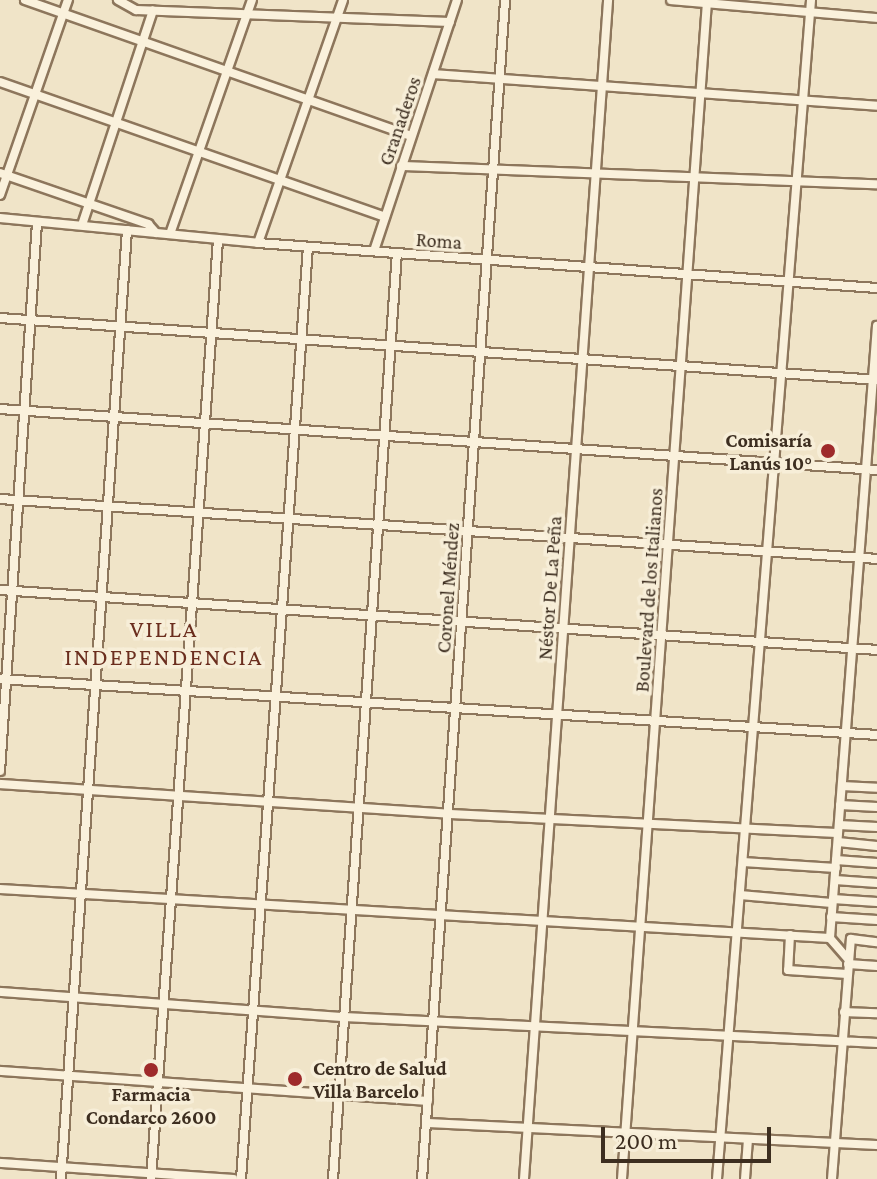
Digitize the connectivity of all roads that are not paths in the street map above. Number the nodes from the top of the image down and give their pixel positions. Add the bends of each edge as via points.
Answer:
1 (25, 0) edge
2 (68, 0) edge
3 (118, 0) edge
4 (166, 0) edge
5 (252, 0) edge
6 (343, 0) edge
7 (457, 0) edge
8 (505, 0) edge
9 (608, 0) edge
10 (671, 0) edge
11 (773, 0) edge
12 (811, 0) edge
13 (694, 1) edge
14 (707, 3) junction
15 (763, 8) junction
16 (158, 10) junction
17 (810, 12) junction
18 (63, 13) junction
19 (247, 13) junction
20 (337, 16) junction
21 (877, 18) edge
22 (450, 22) junction
23 (142, 41) junction
24 (227, 71) junction
25 (433, 74) junction
26 (499, 80) junction
27 (0, 82) edge
28 (601, 87) junction
29 (35, 94) junction
30 (700, 94) junction
31 (308, 99) junction
32 (799, 101) junction
33 (877, 106) edge
34 (116, 122) junction
35 (411, 136) junction
36 (198, 150) junction
37 (401, 166) junction
38 (494, 170) junction
39 (4, 174) edge
40 (595, 175) junction
41 (694, 178) junction
42 (280, 179) junction
43 (793, 182) junction
44 (877, 184) edge
45 (0, 195) edge
46 (89, 204) junction
47 (385, 217) junction
48 (0, 218) edge
49 (37, 222) junction
50 (82, 225) junction
51 (127, 230) junction
52 (156, 233) junction
53 (170, 234) junction
54 (218, 239) junction
55 (258, 243) junction
56 (308, 247) junction
57 (374, 251) junction
58 (397, 253) junction
59 (487, 260) junction
60 (587, 269) junction
61 (687, 274) junction
62 (786, 282) junction
63 (877, 288) edge
64 (0, 318) edge
65 (31, 320) junction
66 (877, 326) edge
67 (121, 327) junction
68 (210, 333) junction
69 (302, 339) junction
70 (391, 345) junction
71 (480, 351) junction
72 (583, 358) junction
73 (682, 364) junction
74 (779, 371) junction
75 (875, 380) edge
76 (0, 409) edge
77 (25, 410) junction
78 (114, 416) junction
79 (206, 423) junction
80 (295, 429) junction
81 (385, 436) junction
82 (474, 442) junction
83 (576, 448) junction
84 (675, 455) junction
85 (773, 462) junction
86 (866, 469) junction
87 (877, 470) edge
88 (0, 499) edge
89 (18, 501) junction
90 (108, 506) junction
91 (199, 512) junction
92 (288, 518) junction
93 (379, 525) junction
94 (469, 531) junction
95 (571, 538) junction
96 (668, 545) junction
97 (766, 551) junction
98 (859, 558) junction
99 (877, 559) edge
100 (0, 590) edge
101 (13, 590) junction
102 (102, 596) junction
103 (193, 603) junction
104 (281, 609) junction
105 (373, 615) junction
106 (461, 621) junction
107 (563, 628) junction
108 (662, 635) junction
109 (759, 642) junction
110 (851, 649) junction
111 (877, 650) edge
112 (3, 680) edge
113 (95, 686) junction
114 (186, 692) junction
115 (276, 698) junction
116 (366, 705) junction
117 (455, 711) junction
118 (557, 715) junction
119 (656, 720) junction
120 (753, 726) junction
121 (846, 733) junction
122 (877, 735) edge
123 (0, 771) edge
124 (0, 784) edge
125 (842, 786) junction
126 (877, 788) edge
127 (89, 790) junction
128 (179, 796) junction
129 (269, 803) junction
130 (840, 805) junction
131 (877, 807) edge
132 (358, 808) junction
133 (449, 814) junction
134 (550, 818) junction
135 (649, 822) junction
136 (745, 827) junction
137 (877, 827) edge
138 (838, 833) junction
139 (877, 846) edge
140 (743, 862) junction
141 (877, 863) edge
142 (836, 864) junction
143 (835, 880) junction
144 (877, 883) edge
145 (0, 889) edge
146 (80, 895) junction
147 (740, 895) junction
148 (170, 901) junction
149 (832, 901) junction
150 (877, 902) edge
151 (262, 907) junction
152 (352, 912) junction
153 (443, 917) junction
154 (831, 917) junction
155 (877, 920) edge
156 (542, 922) junction
157 (641, 926) junction
158 (737, 932) junction
159 (790, 935) junction
160 (830, 938) junction
161 (877, 942) edge
162 (847, 966) junction
163 (877, 966) edge
164 (0, 992) edge
165 (73, 998) junction
166 (163, 1004) junction
167 (254, 1010) junction
168 (844, 1012) junction
169 (877, 1013) edge
170 (344, 1017) junction
171 (434, 1021) junction
172 (534, 1026) junction
173 (633, 1030) junction
174 (729, 1035) junction
175 (842, 1041) junction
176 (877, 1043) edge
177 (0, 1071) edge
178 (68, 1077) junction
179 (158, 1083) junction
180 (249, 1090) junction
181 (339, 1095) junction
182 (428, 1101) junction
183 (427, 1123) junction
184 (527, 1130) junction
185 (625, 1133) junction
186 (720, 1138) junction
187 (748, 1139) junction
188 (834, 1142) junction
189 (877, 1145) edge
190 (0, 1163) edge
191 (62, 1167) junction
192 (152, 1176) edge
193 (61, 1179) edge
194 (233, 1179) edge
195 (241, 1179) edge
196 (333, 1179) edge
197 (422, 1179) edge
198 (524, 1179) edge
199 (622, 1179) edge
200 (717, 1179) edge
201 (745, 1179) edge
202 (832, 1179) edge

1 - 18 street
2 - 18 street
3 - 16 street via 131,9
4 - 16 street
5 - 19 street
6 - 20 street
7 - 22 street, Granaderos
8 - 26 street, Coronel Méndez
9 - 28 street, Néstor De La Peña
10 - 13 street
11 - 15 street
12 - 17 street
13 - 14 street
14 - 15 street
14 - 30 street, Boulevard de los Italianos
15 - 17 street
16 - 19 street
16 - 23 street
17 - 21 street
17 - 32 street
18 - 23 street
18 - 29 street
19 - 20 street
19 - 24 street
20 - 22 street
20 - 31 street
22 - 25 street, Granaderos
23 - 24 street
23 - 34 street
24 - 31 street
24 - 36 street
25 - 26 street
25 - 35 street, Granaderos
26 - 28 street
26 - 38 street, Coronel Méndez
27 - 29 street
28 - 30 street
28 - 40 street, Néstor De La Peña
29 - 34 street
29 - 39 street
30 - 32 street
30 - 41 street, Boulevard de los Italianos
31 - 35 street
31 - 42 street
32 - 33 street
32 - 43 street
34 - 36 street
34 - 46 street
35 - 37 street, Granaderos
36 - 42 street
36 - 53 street
37 - 38 street
37 - 47 street, Granaderos
38 - 40 street
38 - 59 street, Coronel Méndez
39 - 45 street
39 - 46 street
40 - 41 street
40 - 60 street, Néstor De La Peña
41 - 43 street
41 - 61 street, Boulevard de los Italianos
42 - 47 street
42 - 55 street
43 - 44 street
43 - 62 street
46 - 50 street
46 - 52 street via 148,224
47 - 57 street, Granaderos
48 - 49 street, Roma
49 - 50 street, Roma
49 - 65 street
50 - 51 street, Roma
51 - 52 street, Roma
51 - 67 street
52 - 53 street, Roma
53 - 54 street, Roma
54 - 55 street, Roma
54 - 68 street
55 - 56 street, Roma
56 - 57 street, Roma
56 - 69 street
57 - 58 street, Roma
58 - 59 street, Roma
58 - 70 street
59 - 60 street, Roma
59 - 71 street, Coronel Méndez
60 - 61 street, Roma
60 - 72 street, Néstor De La Peña
61 - 62 street, Roma
61 - 73 street, Boulevard de los Italianos
62 - 63 street, Roma
62 - 74 street
64 - 65 street
65 - 67 street
65 - 77 street
66 - 75 street
67 - 68 street
67 - 78 street
68 - 69 street
68 - 79 street
69 - 70 street
69 - 80 street
70 - 71 street
70 - 81 street
71 - 72 street
71 - 82 street, Coronel Méndez
72 - 73 street
72 - 83 street, Néstor De La Peña
73 - 74 street
73 - 84 street, Boulevard de los Italianos
74 - 75 street
74 - 85 street
75 - 86 street
76 - 77 street
77 - 78 street
77 - 89 street
78 - 79 street
78 - 90 street
79 - 80 street
79 - 91 street
80 - 81 street
80 - 92 street
81 - 82 street
81 - 93 street
82 - 83 street
82 - 94 street, Coronel Méndez
83 - 84 street
83 - 95 street, Néstor De La Peña
84 - 85 street
84 - 96 street, Boulevard de los Italianos
85 - 86 street
85 - 97 street
86 - 87 street
86 - 98 street
88 - 89 street
89 - 90 street
89 - 101 street
90 - 91 street
90 - 102 street
91 - 92 street
91 - 103 street
92 - 93 street
92 - 104 street
93 - 94 street
93 - 105 street
94 - 95 street
94 - 106 street, Coronel Méndez
95 - 96 street
95 - 107 street, Néstor De La Peña
96 - 97 street
96 - 108 street, Boulevard de los Italianos
97 - 98 street
97 - 109 street
98 - 99 street
98 - 110 street
100 - 101 street
101 - 102 street
101 - 112 street
102 - 103 street
102 - 113 street
103 - 104 street
103 - 114 street
104 - 105 street
104 - 115 street
105 - 106 street
105 - 116 street
106 - 107 street
106 - 117 street, Coronel Méndez
107 - 108 street
107 - 118 street, Néstor De La Peña
108 - 109 street
108 - 119 street, Boulevard de los Italianos
109 - 110 street
109 - 120 street
110 - 111 street
110 - 121 street
112 - 113 street
112 - 123 street
113 - 114 street
113 - 127 street
114 - 115 street
114 - 128 street
115 - 116 street
115 - 129 street
116 - 117 street
116 - 132 street
117 - 118 street
117 - 133 street, Coronel Méndez
118 - 119 street
118 - 134 street, Néstor De La Peña
119 - 120 street
119 - 135 street, Boulevard de los Italianos
120 - 121 street
120 - 136 street
121 - 122 street
121 - 125 street
124 - 127 street
125 - 126 street
125 - 130 street
127 - 128 street
127 - 146 street
128 - 129 street
128 - 148 street
129 - 132 street
129 - 151 street
130 - 131 street
130 - 138 street
132 - 133 street
132 - 152 street
133 - 134 street
133 - 153 street, Coronel Méndez
134 - 135 street
134 - 156 street, Néstor De La Peña
135 - 136 street
135 - 157 street, Boulevard de los Italianos
136 - 138 street
136 - 140 street
137 - 138 street
138 - 139 street
138 - 142 street
140 - 142 street
140 - 147 street
141 - 142 street
142 - 143 street
143 - 144 street
143 - 149 street
145 - 146 street
146 - 148 street
146 - 165 street
147 - 149 street
147 - 158 street
148 - 151 street
148 - 166 street
149 - 150 street
149 - 154 street
151 - 152 street
151 - 167 street
152 - 153 street
152 - 170 street
153 - 156 street
153 - 171 street, Coronel Méndez
154 - 155 street
154 - 160 street
156 - 157 street
156 - 172 street, Néstor De La Peña
157 - 158 street
157 - 173 street, Boulevard de los Italianos
158 - 159 street
158 - 174 street
159 - 160 street
159 - 162 street via 788,970
160 - 162 street
161 - 162 street via 851,939
162 - 163 street
162 - 168 street
164 - 165 street
165 - 166 street
165 - 178 street
166 - 167 street
166 - 179 street
167 - 170 street
167 - 180 street
168 - 169 street
168 - 175 street
170 - 171 street
170 - 181 street
171 - 172 street
171 - 182 street, Coronel Méndez
172 - 173 street
172 - 184 street, Néstor De La Peña
173 - 174 street
173 - 185 street, Boulevard de los Italianos
174 - 175 street
174 - 186 street
175 - 176 street
175 - 188 street
177 - 178 street
178 - 179 street
178 - 191 street
179 - 180 street
179 - 192 street
180 - 181 street
180 - 195 street
181 - 182 street
181 - 196 street
182 - 183 street, Coronel Méndez
183 - 184 street
183 - 197 street, Coronel Méndez
184 - 185 street
184 - 198 street, Néstor De La Peña
185 - 186 street
185 - 199 street, Boulevard de los Italianos
186 - 187 street
186 - 200 street
187 - 188 street
187 - 201 street
188 - 189 street
188 - 202 street
190 - 191 street
191 - 192 street
191 - 193 street
192 - 194 street

